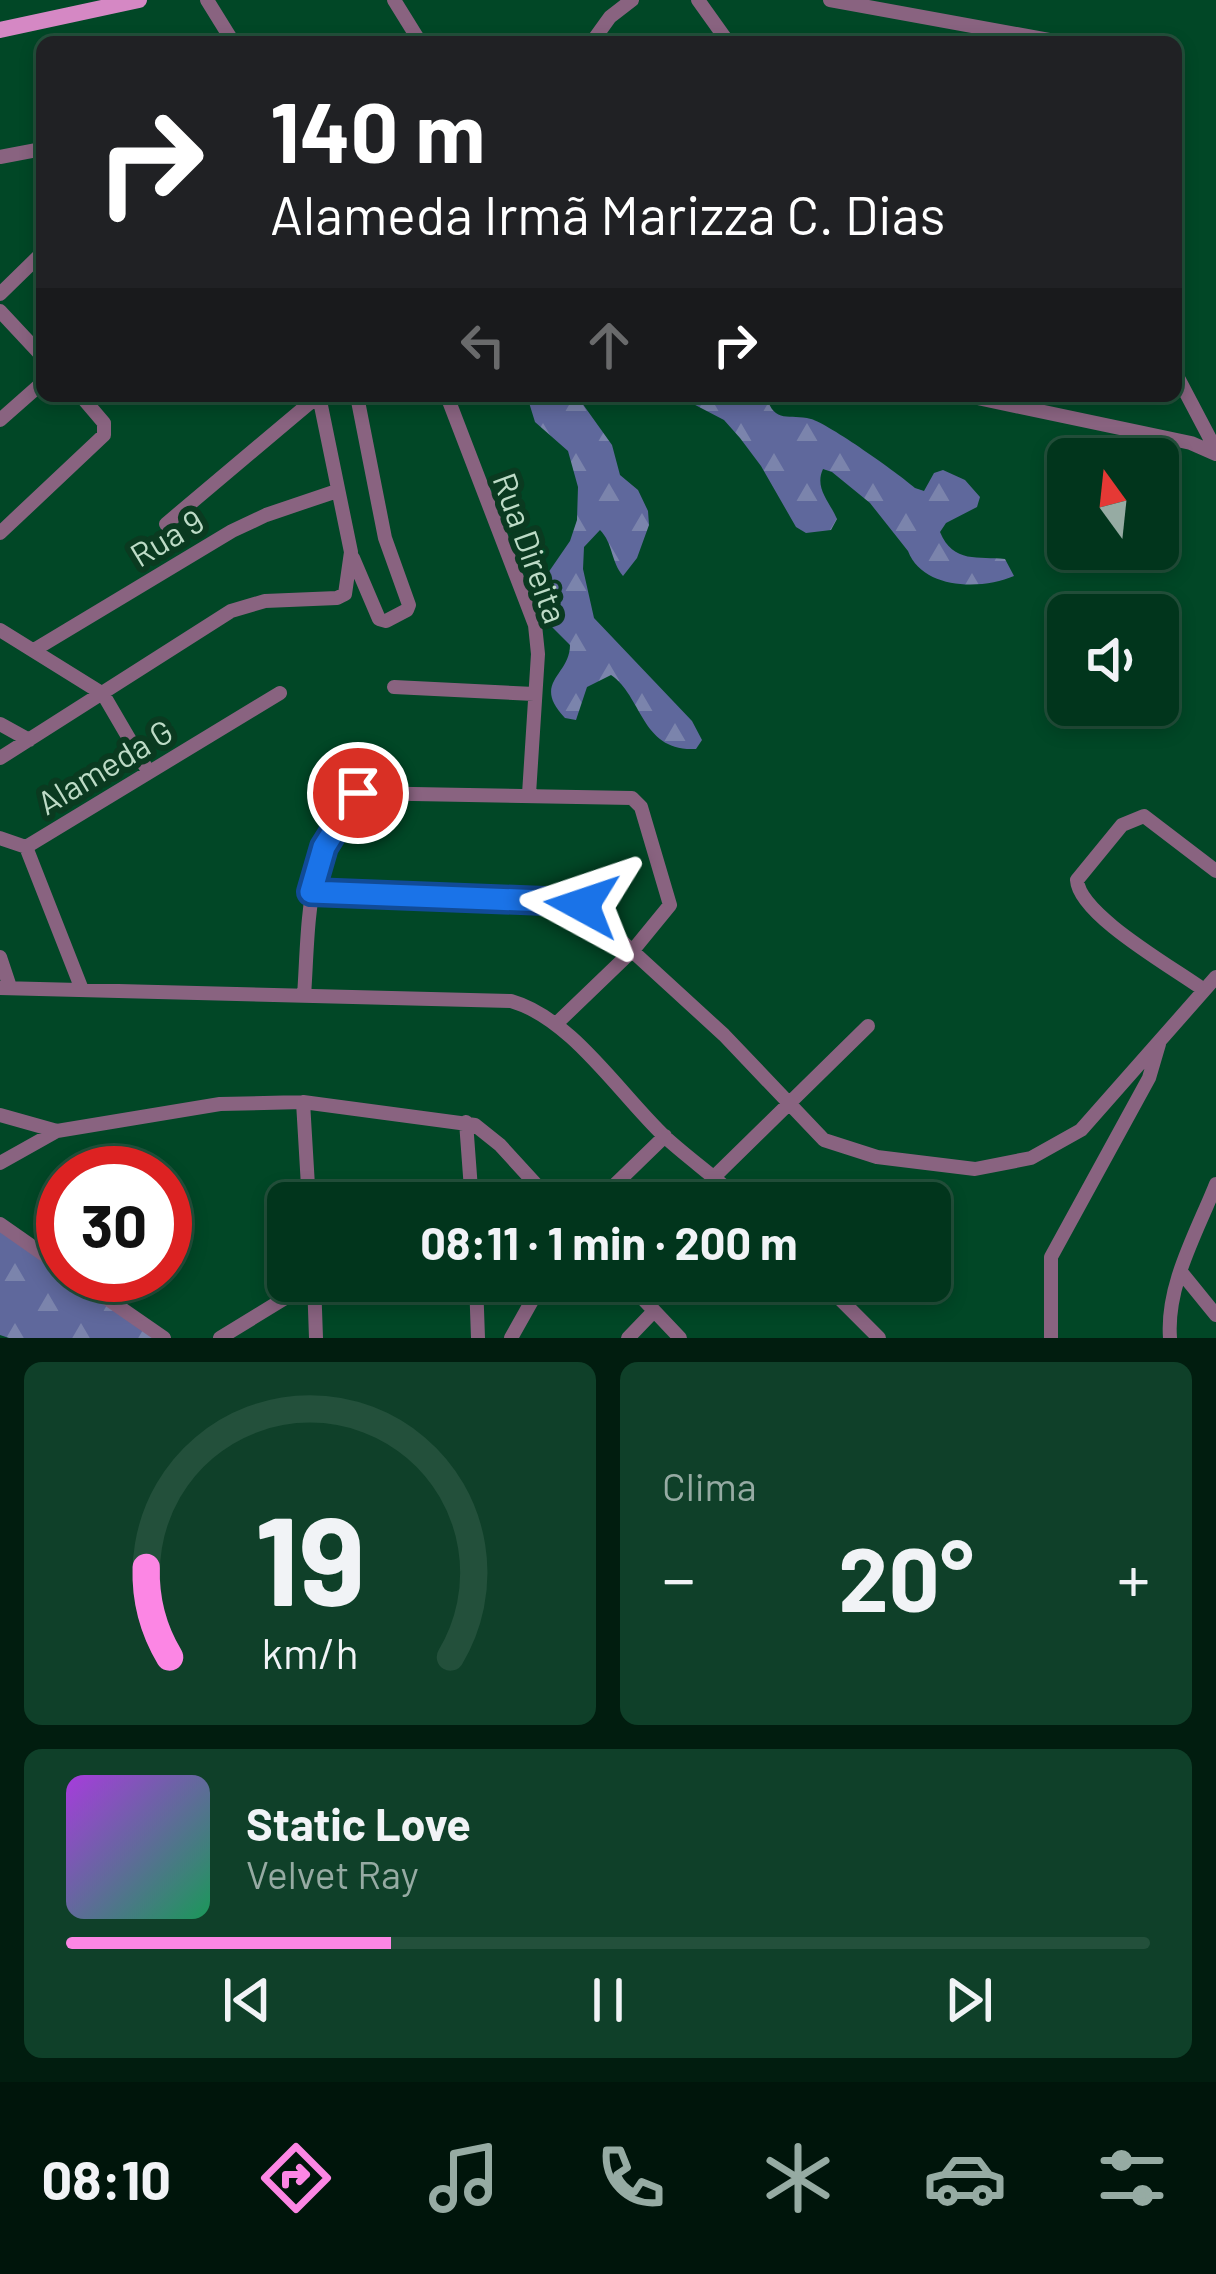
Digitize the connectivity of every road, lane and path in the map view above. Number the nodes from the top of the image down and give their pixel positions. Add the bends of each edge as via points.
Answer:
1 (140, 0) edge
2 (207, 0) edge
3 (394, 0) edge
4 (698, 0) edge
5 (830, 0) edge
6 (630, 1) edge
7 (0, 30) edge
8 (229, 36) edge
9 (416, 36) edge
10 (598, 36) edge
11 (724, 36) edge
12 (1027, 36) edge
13 (36, 150) edge
14 (0, 157) edge
15 (36, 259) edge
16 (0, 294) edge
17 (0, 311) edge
18 (36, 350) edge
19 (1182, 386) edge
20 (36, 387) edge
21 (91, 402) edge
22 (311, 402) edge
23 (319, 402) edge
24 (358, 402) edge
25 (449, 402) edge
26 (996, 402) edge
27 (0, 420) edge
28 (1216, 452) edge
29 (337, 491) junction
30 (166, 524) dead end
31 (0, 532) edge
32 (351, 552) junction
33 (0, 630) edge
34 (34, 650) junction
35 (394, 687) dead end
36 (280, 692) dead end
37 (103, 694) junction
38 (535, 694) junction
39 (0, 724) edge
40 (29, 740) junction
41 (0, 758) edge
42 (148, 771) junction
43 (530, 794) junction
44 (0, 838) edge
45 (26, 847) junction
46 (1216, 871) edge
47 (311, 892) junction
48 (634, 950) junction
49 (0, 957) edge
50 (1216, 977) edge
51 (5, 987) edge
52 (82, 987) junction
53 (1204, 990) junction
54 (304, 996) junction
55 (556, 1024) junction
56 (868, 1026) dead end
57 (1161, 1039) junction
58 (302, 1102) junction
59 (790, 1106) junction
60 (0, 1115) edge
61 (466, 1122) junction
62 (57, 1131) junction
63 (664, 1136) junction
64 (0, 1163) edge
65 (714, 1177) junction
66 (308, 1182) edge
67 (470, 1182) edge
68 (534, 1182) edge
69 (617, 1182) edge
70 (720, 1182) edge
71 (1216, 1184) edge
72 (0, 1223) edge
73 (36, 1249) edge
74 (1181, 1272) junction
75 (113, 1302) edge
76 (279, 1302) edge
77 (314, 1302) edge
78 (477, 1302) edge
79 (531, 1302) edge
80 (646, 1302) edge
81 (843, 1302) edge
82 (654, 1311) junction
83 (1216, 1315) edge
84 (164, 1338) edge
85 (220, 1338) edge
86 (316, 1338) edge
87 (478, 1338) edge
88 (512, 1338) edge
89 (628, 1338) edge
90 (680, 1338) edge
91 (879, 1338) edge
92 (1052, 1338) edge
93 (1170, 1338) edge

1 - 7 main road
2 - 8 street
3 - 9 street
4 - 11 street
5 - 12 street
6 - 10 street
13 - 14 street
15 - 16 street
17 - 18 street
19 - 28 street
20 - 27 street
21 - 31 street via 104,435
22 - 30 street
23 - 29 street
24 - 32 street via 385,538 409,608 379,619
25 - 38 street, Rua Direita via 535,625
26 - 28 street
29 - 32 street
29 - 34 street, Rua 9 via 232,531
32 - 37 street via 342,597 246,604
33 - 34 street
34 - 37 street
35 - 38 street
36 - 42 street, Alameda G
37 - 40 street
37 - 42 street
38 - 43 street, Rua Direita
39 - 40 street
40 - 41 street
42 - 45 street, Alameda G
43 - 47 street via 358,793 324,847
43 - 48 street via 637,801 670,905
44 - 45 street
45 - 52 street, Alameda G
46 - 53 street via 1144,816 1122,825 1077,880 1094,912
47 - 48 street via 570,902
47 - 54 street
48 - 55 street
48 - 59 street
49 - 51 street
50 - 53 street
51 - 52 street
52 - 54 street
53 - 57 street
54 - 55 street via 511,1001
55 - 63 street
56 - 59 street
57 - 59 street via 1081,1130 1010,1164 975,1169 862,1153 824,1140
57 - 92 street via 1149,1078 1051,1257
58 - 61 street
58 - 62 street via 220,1104
58 - 66 street
59 - 65 street
60 - 62 street
61 - 67 street
61 - 68 street
62 - 64 street
63 - 65 street
63 - 69 street
65 - 70 street
71 - 74 street
72 - 73 street
74 - 83 street
74 - 93 street
75 - 84 street
76 - 85 street
77 - 86 street
78 - 87 street
79 - 88 street
80 - 82 street
81 - 91 street
82 - 89 street
82 - 90 street

